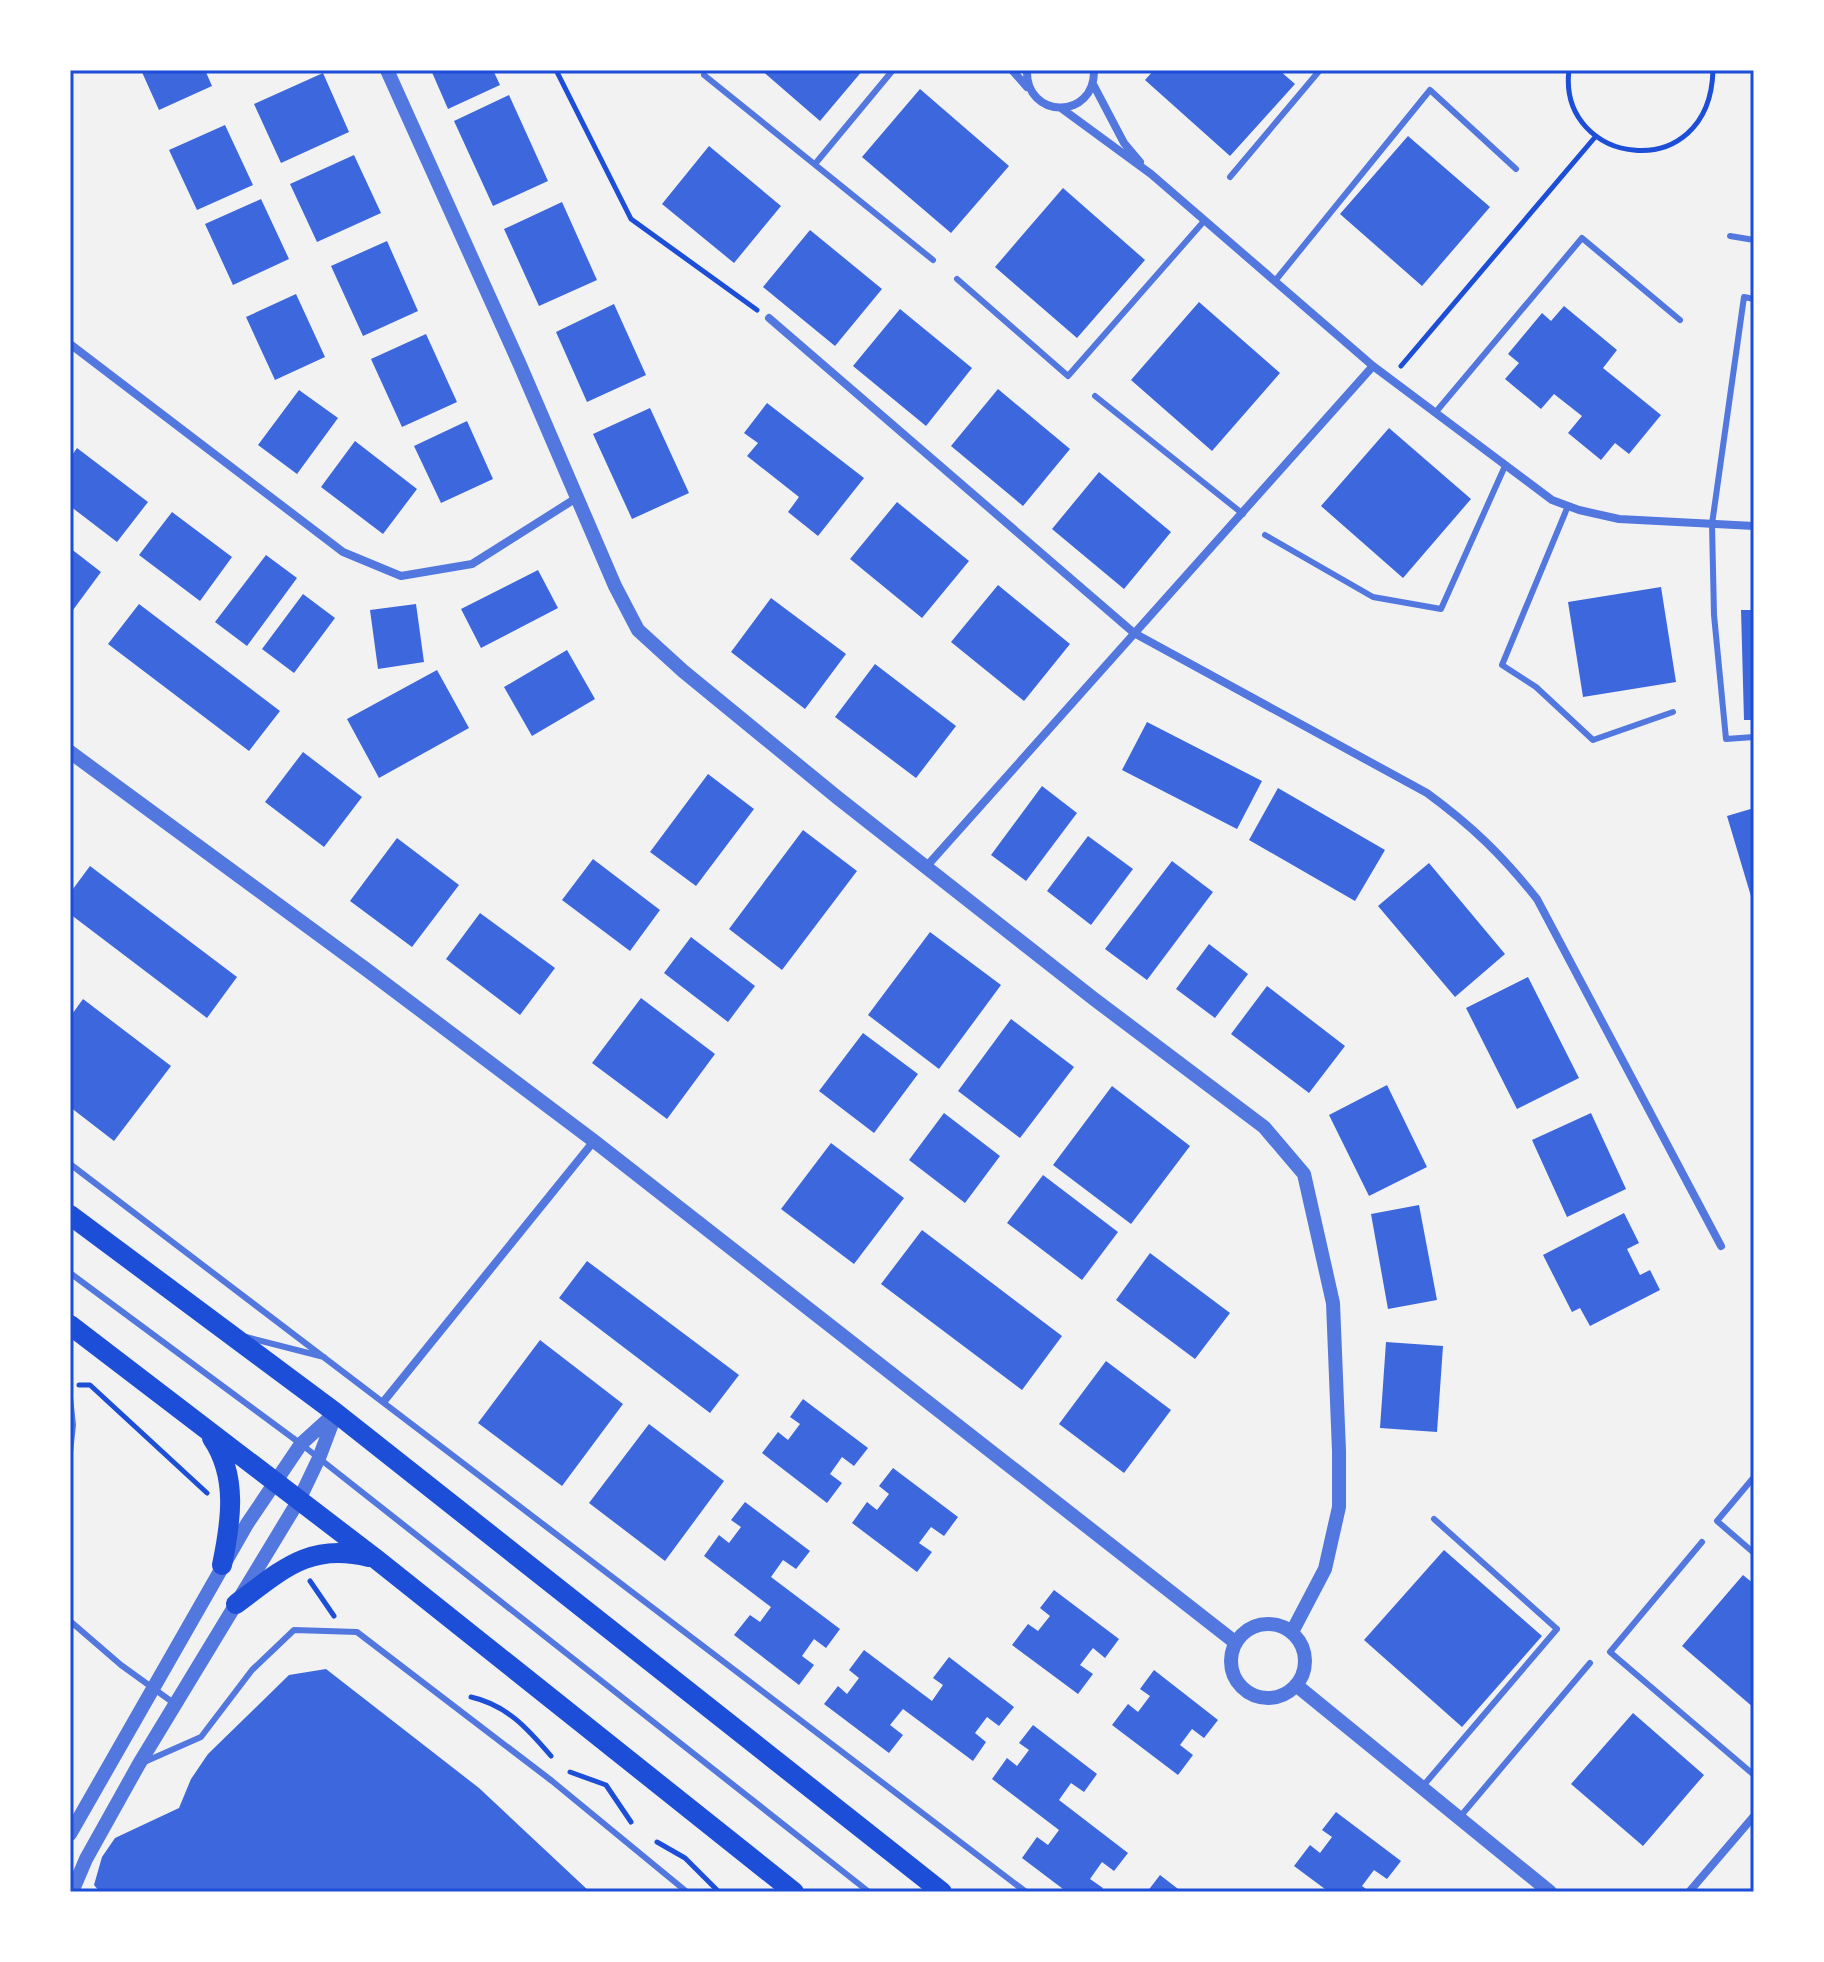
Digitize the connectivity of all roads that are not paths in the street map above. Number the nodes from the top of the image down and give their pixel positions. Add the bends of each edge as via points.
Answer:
1 (387, 70) edge
2 (893, 70) edge
3 (1012, 70) edge
4 (1027, 70) edge
5 (1320, 70) edge
6 (1095, 71) edge
7 (704, 75) dead end
8 (1093, 84) junction
9 (1030, 90) junction
10 (1061, 108) junction
11 (815, 164) junction
12 (1516, 169) dead end
13 (1151, 174) junction
14 (1230, 177) dead end
15 (1205, 220) junction
16 (1730, 236) dead end
17 (1754, 240) edge
18 (933, 260) dead end
19 (957, 279) dead end
20 (1275, 281) junction
21 (1754, 299) edge
22 (769, 318) road end
23 (1680, 320) dead end
24 (70, 344) edge
25 (1373, 366) junction
26 (1095, 396) dead end
27 (1435, 413) junction
28 (1505, 466) junction
29 (579, 497) junction
30 (1568, 506) junction
31 (1243, 514) junction
32 (1712, 524) junction
33 (1754, 526) edge
34 (1265, 535) dead end
35 (1134, 633) junction
36 (1673, 712) dead end
37 (1754, 737) edge
38 (70, 752) edge
39 (926, 867) junction
40 (594, 1141) junction
41 (70, 1164) edge
42 (70, 1215) edge
43 (1721, 1246) dead end
44 (70, 1273) edge
45 (70, 1325) edge
46 (228, 1332) junction
47 (328, 1358) junction
48 (70, 1397) edge
49 (384, 1401) junction
50 (336, 1413) junction
51 (205, 1428) junction
52 (301, 1444) junction
53 (70, 1453) edge
54 (319, 1458) junction
55 (1754, 1477) edge
56 (274, 1481) junction
57 (299, 1500) junction
58 (1434, 1519) dead end
59 (1702, 1542) dead end
60 (1754, 1553) edge
61 (376, 1559) junction
62 (222, 1565) junction
63 (236, 1604) junction
64 (70, 1621) edge
65 (1292, 1632) junction
66 (1236, 1643) junction
67 (1590, 1663) dead end
68 (1296, 1685) junction
69 (152, 1689) junction
70 (175, 1704) junction
71 (139, 1764) junction
72 (1754, 1775) edge
73 (1422, 1788) junction
74 (1754, 1816) edge
75 (1459, 1818) junction
76 (70, 1834) edge
77 (72, 1892) edge
78 (687, 1892) edge
79 (794, 1892) edge
80 (869, 1892) edge
81 (942, 1892) edge
82 (1026, 1892) edge
83 (1550, 1892) edge
84 (1689, 1892) edge

1 - 29 street
2 - 11 lane
3 - 9 street
4 - 9 street
5 - 14 lane
6 - 8 street
7 - 11 lane
8 - 10 street via 1078,103
8 - 13 street via 1124,143
9 - 10 street via 1038,101
10 - 13 street
11 - 18 lane
12 - 20 lane via 1430,90
13 - 15 street
15 - 19 lane via 1068,376
15 - 20 street
16 - 17 lane
20 - 25 street
21 - 32 lane via 1744,297
22 - 35 street
23 - 27 lane via 1582,238
24 - 29 street via 343,552 401,576 472,564
25 - 27 street
25 - 31 street
26 - 31 lane
27 - 28 street
28 - 30 street
28 - 34 lane via 1441,609 1373,597
29 - 39 street via 638,630
30 - 32 street via 1619,519
30 - 36 lane via 1502,665 1536,687 1593,740
31 - 35 street
32 - 33 street
32 - 37 lane via 1726,739
35 - 39 street
35 - 43 street via 1427,793 1504,856 1537,899
38 - 40 street
39 - 65 street via 1264,1127 1304,1174 1333,1303 1339,1507 1325,1569
40 - 49 street
40 - 66 street
41 - 47 lane
42 - 46 highway
44 - 52 lane
45 - 51 highway
46 - 47 lane
46 - 50 highway
47 - 49 lane
48 - 53 lane
49 - 82 lane
50 - 52 street
50 - 54 street
50 - 81 highway
51 - 56 highway
51 - 62 highway via 224,1460 229,1481
52 - 54 lane
52 - 56 street
54 - 57 street
54 - 80 lane
55 - 60 lane via 1717,1521
56 - 57 highway
56 - 62 street
57 - 61 highway
57 - 63 street
58 - 73 lane via 1557,1629
59 - 72 lane via 1610,1652
61 - 63 highway via 318,1553
61 - 79 highway
62 - 69 street
63 - 70 street
64 - 69 lane
65 - 66 street via 1261,1624
65 - 68 street via 1300,1641 1305,1664
66 - 68 street via 1235,1678 1253,1695 1276,1697
67 - 75 lane
68 - 73 street
69 - 70 lane
69 - 76 street
70 - 71 street
71 - 77 street
71 - 78 lane via 201,1737 252,1670 294,1630 357,1632
73 - 75 street
74 - 84 street
75 - 83 street

